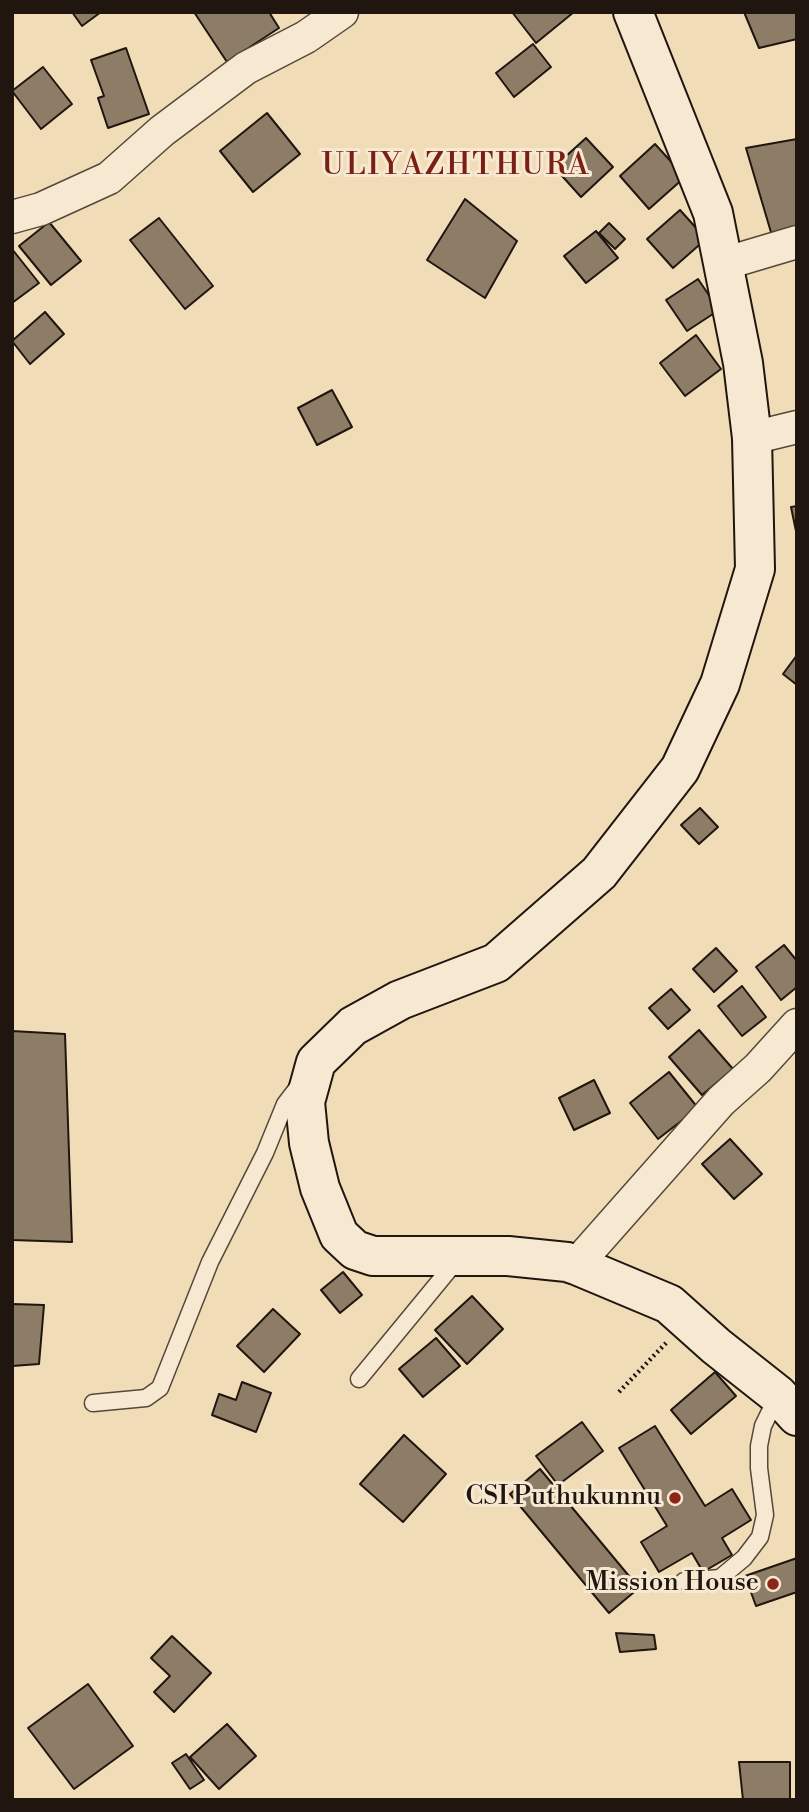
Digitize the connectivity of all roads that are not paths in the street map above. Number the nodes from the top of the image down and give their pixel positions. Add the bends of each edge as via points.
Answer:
1 (342, 12) edge
2 (633, 12) edge
3 (12, 217) edge
4 (797, 242) edge
5 (723, 264) junction
6 (797, 427) edge
7 (752, 438) junction
8 (797, 1025) edge
9 (316, 1062) junction
10 (460, 1255) junction
11 (576, 1265) junction
12 (359, 1378) dead end
13 (93, 1403) dead end
14 (787, 1406) edge
15 (684, 1581) dead end

1 - 3 street via 246,68 109,178
2 - 5 main road via 713,214
4 - 5 street
5 - 7 main road
6 - 7 street
7 - 9 main road via 755,569 720,684 680,769 599,873 496,963 400,1000 353,1026
8 - 11 street via 721,1101
9 - 10 main road via 305,1102 309,1143 339,1235 355,1250 373,1256
9 - 13 lane via 285,1104 209,1262 160,1388 146,1398
10 - 11 main road
10 - 12 lane
11 - 14 main road via 669,1304
14 - 15 lane via 763,1426 759,1468 765,1515 760,1537 720,1578

